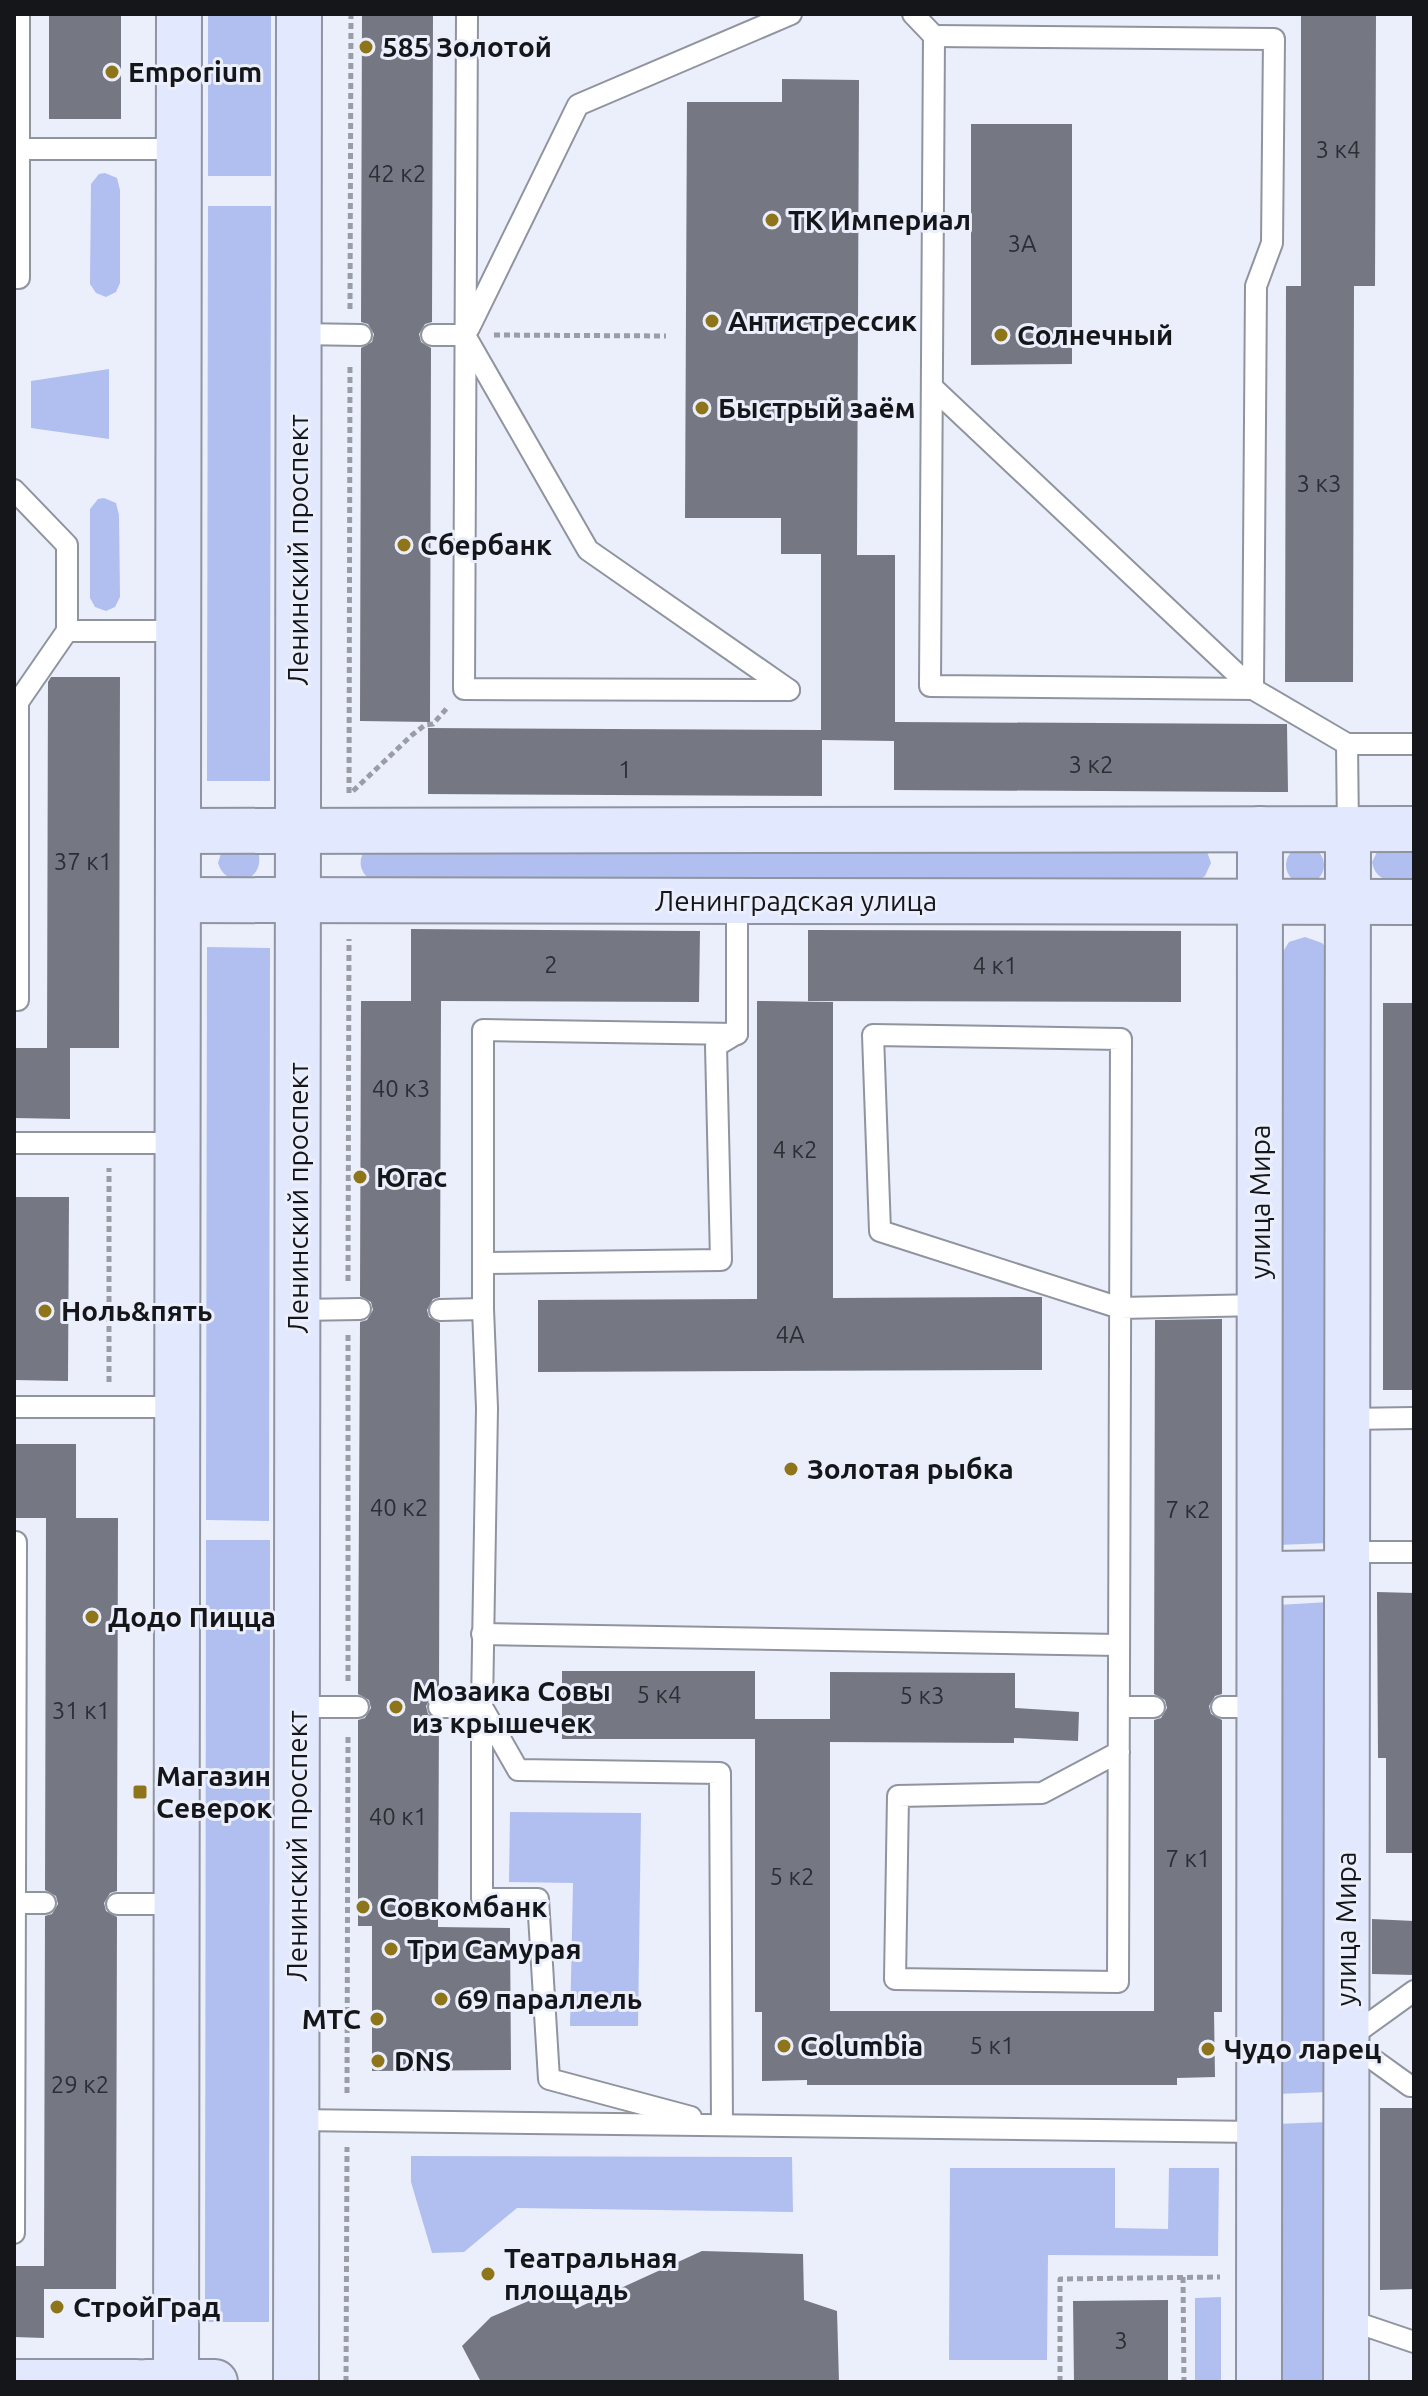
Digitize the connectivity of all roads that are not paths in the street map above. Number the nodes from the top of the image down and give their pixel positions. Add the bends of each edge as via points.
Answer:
1 (179, 14) edge
2 (299, 14) edge
3 (467, 14) edge
4 (791, 14) edge
5 (913, 14) edge
6 (18, 26) edge
7 (934, 36) junction
8 (19, 149) junction
9 (179, 149) junction
10 (16, 280) edge
11 (298, 334) junction
12 (355, 335) road end
13 (432, 335) dead end
14 (465, 335) junction
15 (932, 387) junction
16 (14, 490) edge
17 (67, 631) junction
18 (178, 631) junction
19 (1253, 689) junction
20 (16, 702) edge
21 (1347, 744) junction
22 (1414, 744) edge
23 (1260, 829) junction
24 (1348, 829) junction
25 (1414, 829) edge
26 (178, 831) junction
27 (298, 831) junction
28 (178, 900) junction
29 (298, 900) junction
30 (737, 900) junction
31 (1260, 901) junction
32 (1347, 902) junction
33 (1414, 902) edge
34 (14, 1000) edge
35 (737, 1034) junction
36 (14, 1143) edge
37 (178, 1143) junction
38 (483, 1263) junction
39 (1260, 1305) junction
40 (1120, 1308) junction
41 (354, 1309) road end
42 (483, 1309) junction
43 (298, 1310) junction
44 (440, 1310) dead end
45 (14, 1407) edge
46 (177, 1407) junction
47 (1414, 1418) edge
48 (1347, 1419) junction
49 (14, 1542) edge
50 (1414, 1552) edge
51 (1347, 1562) junction
52 (1260, 1574) junction
53 (482, 1634) junction
54 (1119, 1645) junction
55 (297, 1707) junction
56 (353, 1707) road end
57 (439, 1707) dead end
58 (482, 1707) junction
59 (1119, 1707) junction
60 (1154, 1707) dead end
61 (1119, 1752) junction
62 (15, 1903) edge
63 (45, 1903) dead end
64 (117, 1904) dead end
65 (176, 1904) junction
66 (15, 1950) edge
67 (1414, 1991) edge
68 (1346, 2040) junction
69 (1414, 2086) edge
70 (296, 2120) junction
71 (722, 2125) junction
72 (1259, 2132) junction
73 (14, 2233) edge
74 (1346, 2319) junction
75 (1414, 2342) edge
76 (14, 2382) edge
77 (140, 2382) edge
78 (176, 2382) edge
79 (215, 2382) edge
80 (296, 2382) edge
81 (1259, 2382) edge
82 (1346, 2382) edge

1 - 9 street
2 - 11 street, Ленинский проспект
3 - 14 lane
4 - 14 lane via 578,105
5 - 7 lane
6 - 8 lane
7 - 15 lane
7 - 19 lane via 1274,39 1272,243 1256,286
8 - 9 lane
8 - 10 lane
9 - 18 street
11 - 12 lane
11 - 27 street, Ленинский проспект
13 - 14 lane
14 - 14 lane via 464,689 789,690 588,550
15 - 19 lane
15 - 19 lane via 930,686
16 - 17 lane via 67,545
17 - 18 lane
17 - 20 lane
18 - 26 street
19 - 21 lane
20 - 34 lane
21 - 22 lane
21 - 24 lane
23 - 24 street
23 - 27 street
23 - 31 street, улица Мира
24 - 25 street
24 - 32 street, улица Мира
26 - 27 street
26 - 28 street
27 - 29 street, Ленинский проспект
28 - 29 street, Ленинградская улица
28 - 37 street
29 - 30 street, Ленинградская улица
29 - 43 street, Ленинский проспект
30 - 31 street, Ленинградская улица
30 - 35 lane
31 - 32 street, Ленинградская улица
31 - 39 street, улица Мира
32 - 33 street, Ленинградская улица
32 - 48 street, улица Мира
35 - 38 lane via 716,1046 721,1260
35 - 38 lane via 483,1030
36 - 37 lane
37 - 46 street
38 - 42 lane
39 - 40 lane
39 - 52 street, улица Мира
40 - 40 lane via 1121,1039 873,1035 880,1231
40 - 54 lane
41 - 43 lane
42 - 44 lane
42 - 53 lane via 487,1408
43 - 55 street, Ленинский проспект
45 - 46 lane
46 - 65 street
47 - 48 lane
48 - 51 street, улица Мира
49 - 62 lane
50 - 51 lane
51 - 52 street
51 - 68 street, улица Мира
52 - 72 street, улица Мира via 1241,1707
53 - 54 lane
53 - 58 lane
54 - 59 lane
55 - 56 lane
55 - 70 street, Ленинский проспект
57 - 58 lane
58 - 71 lane via 482,1899 538,1899 549,2079
58 - 71 lane via 518,1770 720,1773
59 - 60 lane
59 - 61 lane
61 - 61 lane via 1118,1982 895,1979 898,1796 1042,1793
62 - 63 lane
62 - 66 lane
64 - 65 lane
65 - 78 street
66 - 73 lane
67 - 68 lane
68 - 69 lane
68 - 74 street, улица Мира
70 - 71 lane
70 - 80 street, Ленинский проспект
71 - 72 lane
72 - 81 street, улица Мира
74 - 75 lane
74 - 82 street, улица Мира
76 - 77 street
77 - 78 street
78 - 79 street

